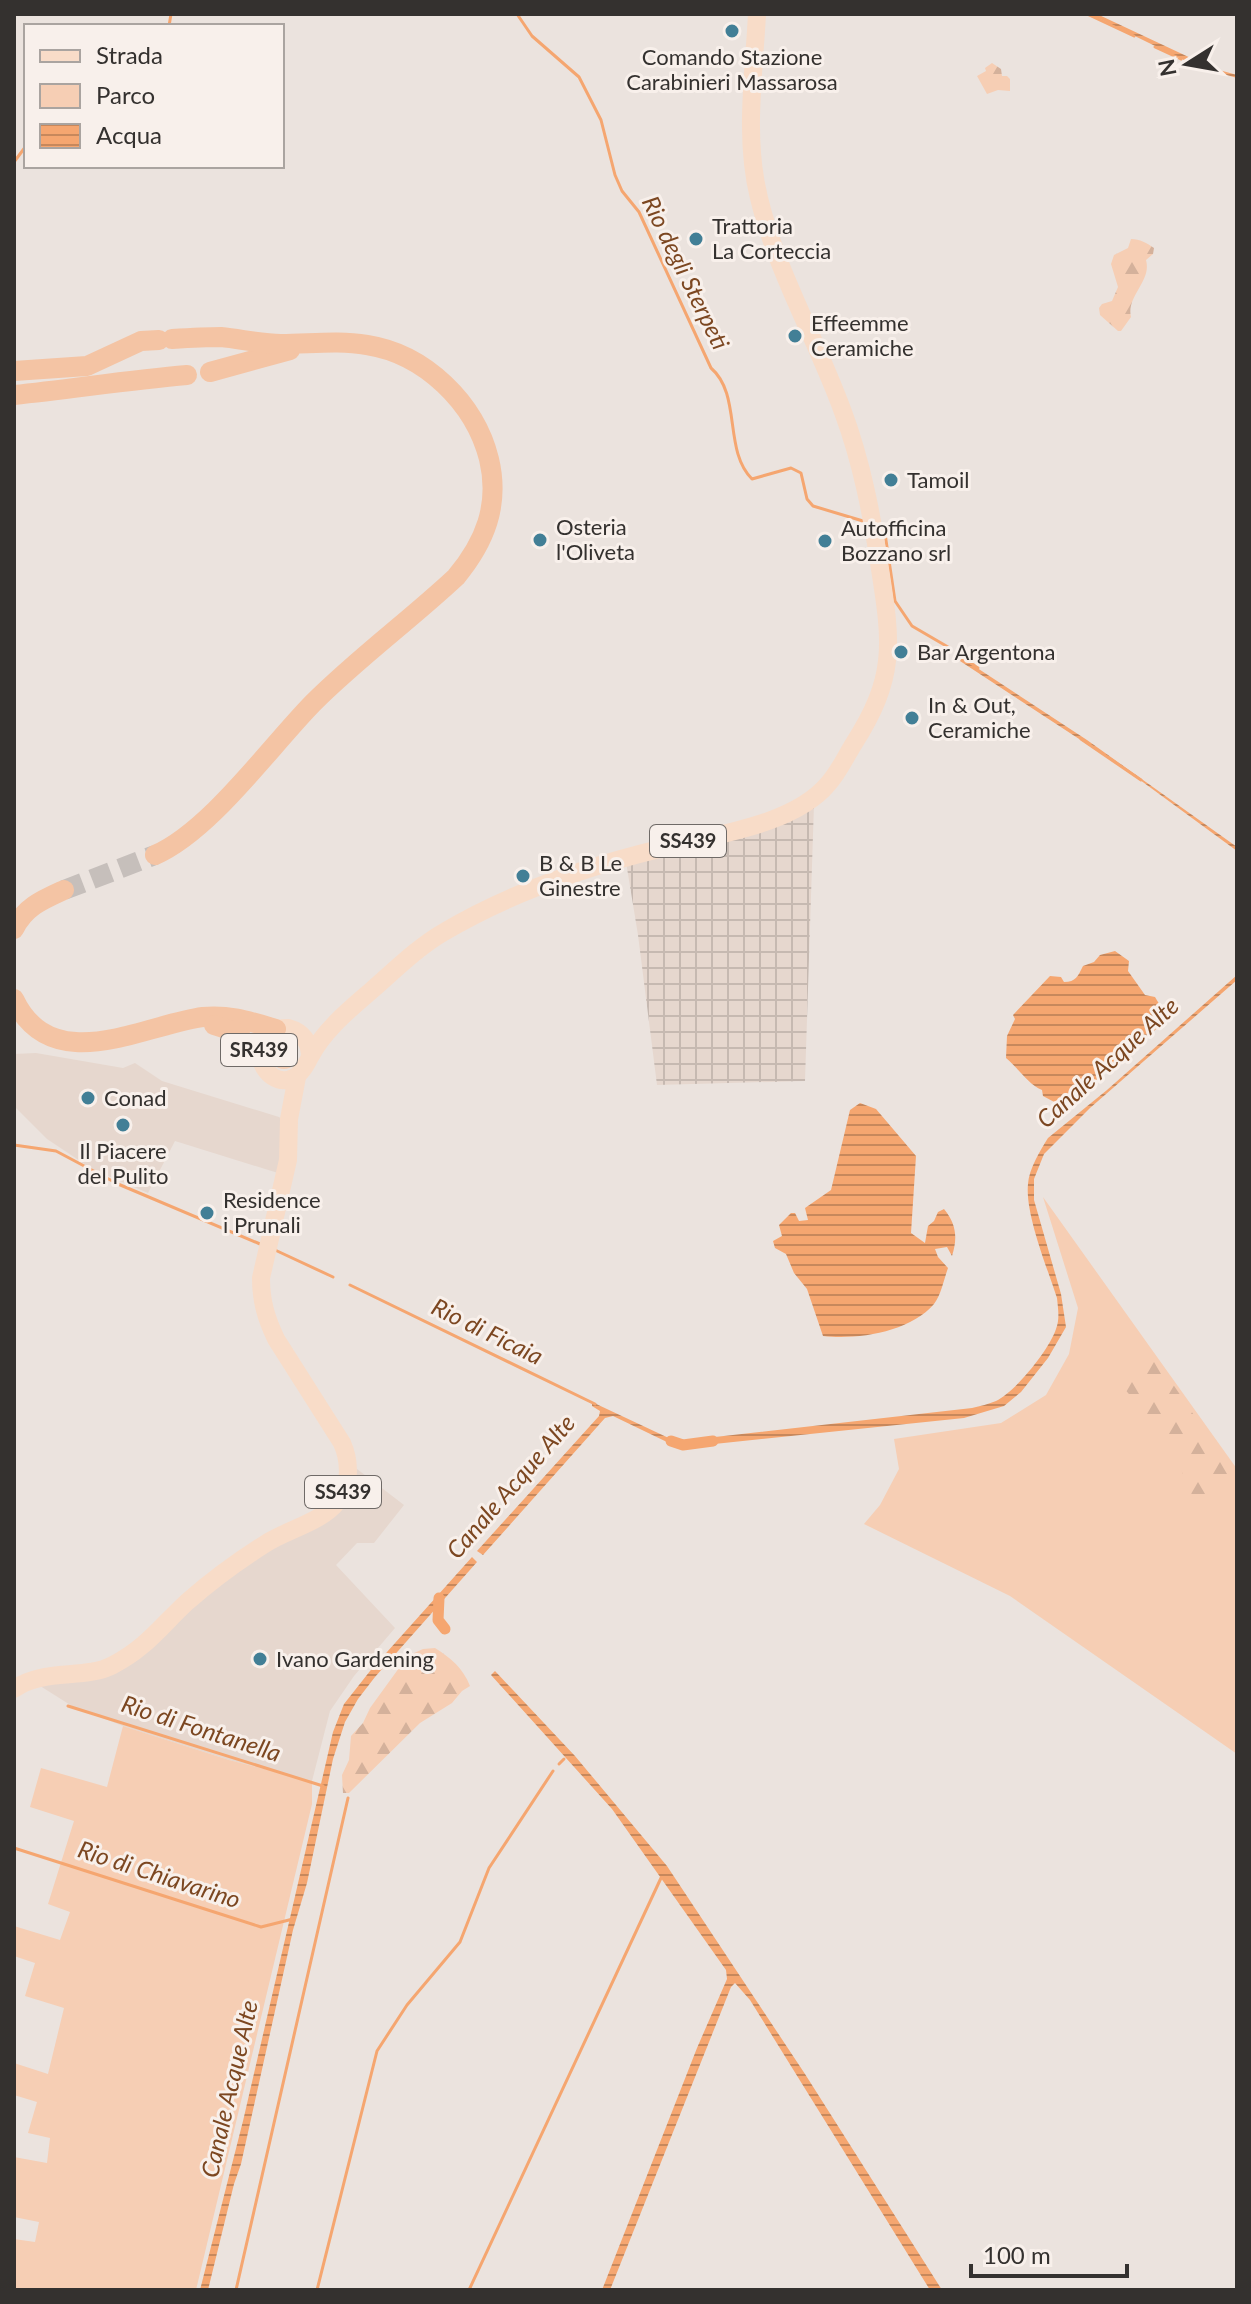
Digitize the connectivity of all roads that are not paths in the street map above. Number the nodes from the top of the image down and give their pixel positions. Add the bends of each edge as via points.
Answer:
1 (757, 14) edge
2 (313, 343) junction
3 (15, 370) edge
4 (210, 372) dead end
5 (187, 375) dead end
6 (123, 380) junction
7 (14, 395) edge
8 (155, 855) tunnel mouth
9 (64, 890) tunnel mouth
10 (14, 929) edge
11 (14, 999) edge
12 (337, 1020) junction
13 (187, 1022) junction
14 (285, 1029) junction
15 (259, 1057) junction
16 (310, 1057) junction
17 (271, 1076) junction
18 (297, 1077) junction
19 (289, 1119) junction
20 (14, 1689) edge

1 - 12 main road, SS439 via 751,136 757,188 781,266 859,461 887,618 889,648 882,692 831,782 809,802 756,824 595,865 503,902 441,933
2 - 3 highway via 220,337 141,341 87,366
2 - 4 highway
2 - 8 highway via 388,351 426,369 453,393 476,425 493,478 486,534 456,577 316,700 207,819
3 - 6 highway
5 - 6 highway
6 - 7 highway
9 - 10 highway via 36,903
11 - 13 highway via 41,1029 70,1041 97,1043
12 - 14 main road, SR439
12 - 16 main road, SS439
13 - 14 highway via 217,1017
13 - 15 highway via 236,1032
14 - 15 main road, SR439 via 262,1040
14 - 16 main road, SR439 via 307,1041
15 - 17 main road, SR439
16 - 18 main road, SR439
17 - 18 main road, SR439
17 - 19 main road, SR439
18 - 19 main road, SS439
19 - 20 main road, SS439 via 288,1160 261,1295 276,1339 346,1452 343,1495 321,1515 266,1543 208,1585 148,1643 110,1667 32,1679

